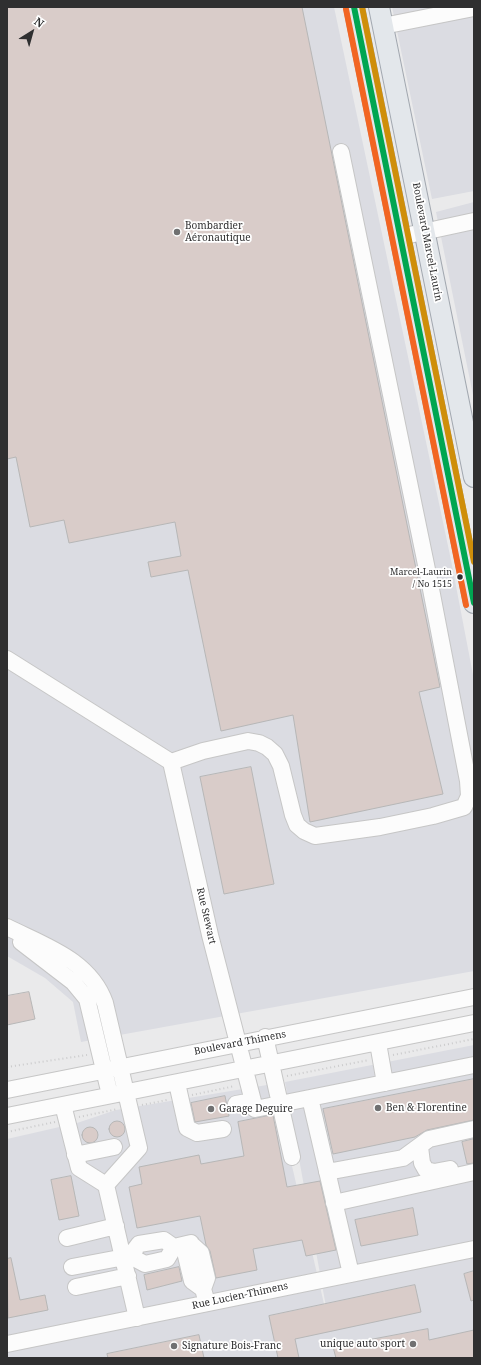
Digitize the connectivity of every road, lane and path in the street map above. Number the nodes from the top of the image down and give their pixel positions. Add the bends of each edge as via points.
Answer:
1 (354, 7) edge
2 (474, 8) edge
3 (448, 10) edge
4 (381, 16) edge
5 (341, 152) dead end
6 (474, 221) edge
7 (424, 231) junction
8 (400, 236) junction
9 (474, 477) edge
10 (474, 602) edge
11 (7, 659) edge
12 (171, 762) junction
13 (7, 927) edge
14 (7, 931) edge
15 (474, 997) edge
16 (474, 1023) edge
17 (265, 1037) junction
18 (474, 1039) edge
19 (238, 1043) junction
20 (378, 1043) junction
21 (84, 1055) dead end
22 (390, 1055) dead end
23 (371, 1060) dead end
24 (271, 1064) junction
25 (474, 1065) edge
26 (7, 1067) edge
27 (120, 1067) junction
28 (244, 1069) junction
29 (104, 1071) junction
30 (283, 1077) dead end
31 (177, 1083) junction
32 (386, 1083) junction
33 (237, 1085) dead end
34 (7, 1090) edge
35 (127, 1092) junction
36 (110, 1096) junction
37 (187, 1096) dead end
38 (173, 1098) dead end
39 (310, 1098) junction
40 (253, 1101) junction
41 (236, 1104) dead end
42 (280, 1104) junction
43 (63, 1105) junction
44 (138, 1106) dead end
45 (118, 1109) dead end
46 (7, 1116) edge
47 (75, 1118) dead end
48 (54, 1122) dead end
49 (223, 1129) dead end
50 (474, 1129) edge
51 (7, 1132) edge
52 (114, 1147) dead end
53 (420, 1147) junction
54 (75, 1155) junction
55 (292, 1157) dead end
56 (474, 1164) edge
57 (327, 1172) junction
58 (474, 1172) edge
59 (106, 1185) junction
60 (334, 1203) junction
61 (116, 1226) junction
62 (67, 1238) dead end
63 (474, 1249) edge
64 (127, 1256) junction
65 (72, 1268) dead end
66 (351, 1274) junction
67 (128, 1276) junction
68 (76, 1287) dead end
69 (205, 1296) junction
70 (137, 1318) junction
71 (7, 1344) edge

1 - 8 main road
2 - 3 street
3 - 4 street
4 - 7 main road, Boulevard Marcel-Laurin
5 - 12 street via 430,584 469,796 464,807 434,816 315,836 297,825 281,766 275,754 263,745 248,741 203,751
6 - 7 street
7 - 8 street
7 - 9 main road, Boulevard Marcel-Laurin
8 - 10 main road
11 - 12 street
12 - 19 street, Rue Stewart via 210,935
13 - 27 street via 72,961 92,977 106,1003
14 - 29 street via 73,982 83,993 91,1011
15 - 17 street, Boulevard Thimens
16 - 20 street
17 - 19 street, Boulevard Thimens
17 - 24 street
18 - 22 path
19 - 27 street, Boulevard Thimens
19 - 28 street, Rue Stewart
20 - 24 street
20 - 32 street
21 - 26 path
23 - 30 path
24 - 28 street
24 - 42 street
25 - 32 street
27 - 29 street, Boulevard Thimens
27 - 35 street
28 - 31 street
28 - 40 street, Rue Stewart
29 - 34 street, Boulevard Thimens
29 - 36 street
31 - 35 street
31 - 49 street via 187,1128 197,1133
32 - 39 street
33 - 37 path
35 - 36 street
35 - 59 street via 139,1148
36 - 43 street
38 - 44 path
39 - 42 street
39 - 57 street
40 - 41 street
40 - 42 street via 255,1109
42 - 55 street
43 - 46 street
43 - 54 street
45 - 47 path
48 - 51 path
50 - 53 street via 429,1139
52 - 54 street
53 - 56 street via 422,1163 426,1170 434,1172
53 - 57 street via 403,1158
54 - 59 street via 79,1168
57 - 60 street
58 - 60 street
59 - 61 street
60 - 66 street
61 - 62 street
61 - 64 street
63 - 66 street, Rue Lucien-Thimens
64 - 65 street
64 - 67 street
64 - 69 street via 139,1244 164,1240 174,1247 191,1244 201,1253 207,1278
66 - 69 street, Rue Lucien-Thimens
67 - 68 street
67 - 70 street
69 - 70 street, Rue Lucien-Thimens
70 - 71 street, Rue Lucien-Thimens

